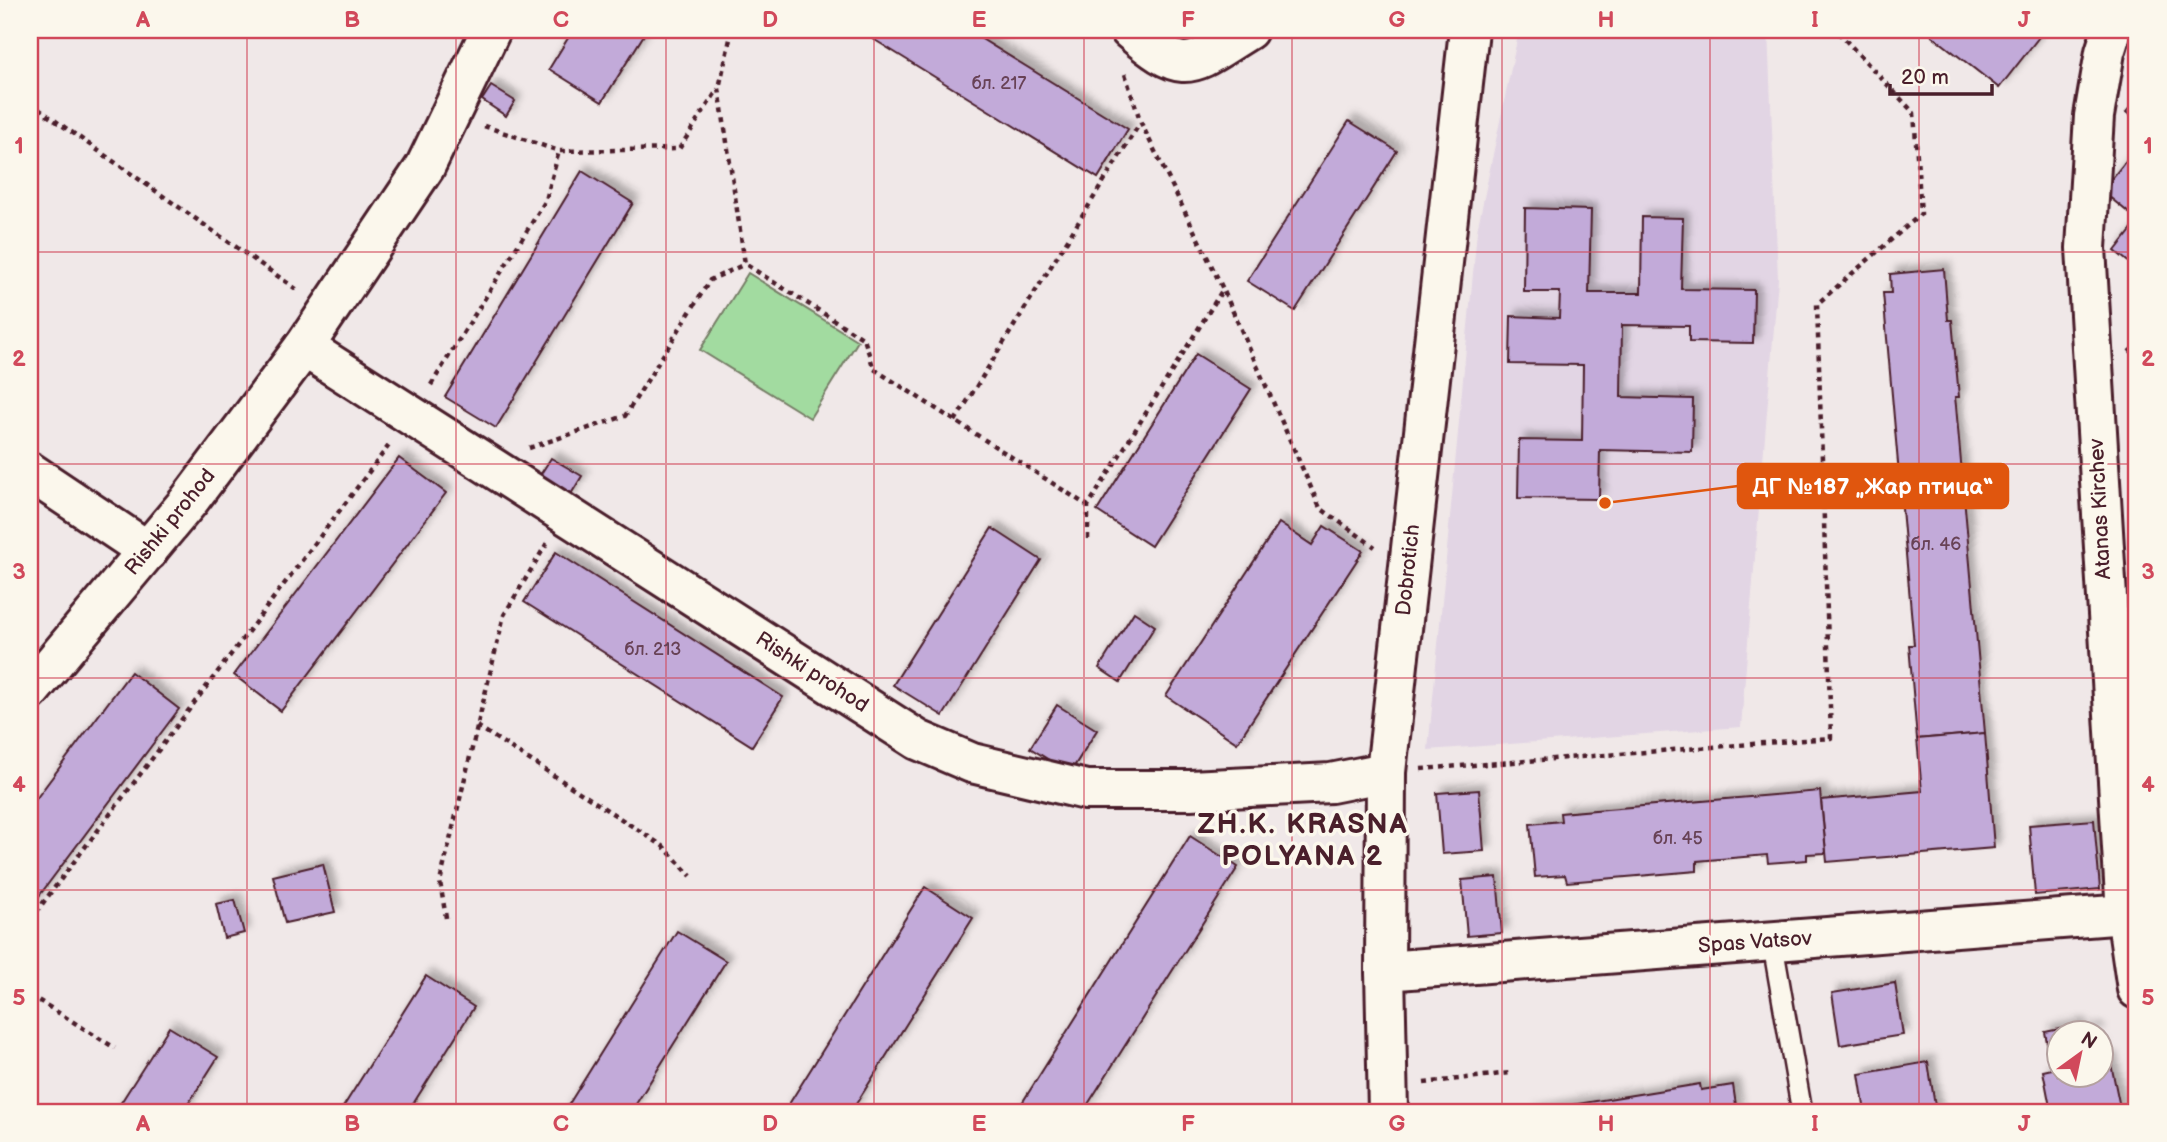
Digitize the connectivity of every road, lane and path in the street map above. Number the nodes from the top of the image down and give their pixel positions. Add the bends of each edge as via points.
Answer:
1 (491, 30) edge
2 (732, 30) edge
3 (1130, 30) edge
4 (1248, 30) edge
5 (1469, 30) edge
6 (1836, 30) edge
7 (2112, 30) edge
8 (1123, 70) dead end
9 (719, 88) junction
10 (30, 103) edge
11 (450, 115) junction
12 (1141, 123) junction
13 (559, 151) junction
14 (745, 264) junction
15 (1223, 289) junction
16 (328, 312) junction
17 (304, 347) junction
18 (412, 416) junction
19 (955, 421) junction
20 (484, 462) junction
21 (30, 472) edge
22 (1088, 506) junction
23 (564, 514) junction
24 (1088, 539) dead end
25 (148, 551) junction
26 (1408, 570) junction
27 (30, 691) edge
28 (477, 726) junction
29 (1385, 772) junction
30 (691, 876) dead end
31 (2126, 914) junction
32 (446, 918) dead end
33 (30, 919) edge
34 (1772, 940) junction
35 (1385, 971) junction
36 (2137, 989) edge
37 (30, 995) edge
38 (115, 1048) dead end
39 (1510, 1073) dead end
40 (1387, 1100) edge
41 (1802, 1112) edge

1 - 11 street, Rishki prohod
2 - 9 path
3 - 4 street via 1177,63 1200,60
5 - 26 street, Dobrotich
6 - 29 path via 1914,113 1921,214 1817,304 1830,738
7 - 31 street, Atanas Kirchev via 2094,116 2086,248
8 - 12 path
9 - 13 path via 679,149
9 - 14 path
10 - 16 path
11 - 13 path
11 - 16 street, Rishki prohod via 425,167
12 - 15 path
12 - 19 path
13 - 18 path via 546,200
14 - 19 path via 864,339 874,369
14 - 20 path via 710,280 625,416
15 - 22 path
15 - 26 path via 1320,508
16 - 17 street, Rishki prohod
17 - 18 street, Rishki prohod
17 - 25 street, Rishki prohod
18 - 20 street, Rishki prohod
18 - 33 path
19 - 22 path
20 - 23 street, Rishki prohod
21 - 25 street
22 - 24 path
23 - 28 path via 504,615
23 - 29 street, Rishki prohod via 918,740 972,763 1086,790 1331,783
25 - 27 street, Rishki prohod
26 - 29 street, Dobrotich
28 - 30 path via 663,846
28 - 32 path via 440,882
29 - 35 street, Dobrotich
31 - 34 street, Spas Vatsov
31 - 36 street, Atanas Kirchev
34 - 35 street, Spas Vatsov
34 - 41 lane
35 - 40 street, Dobrotich
37 - 38 path
39 - 40 path

